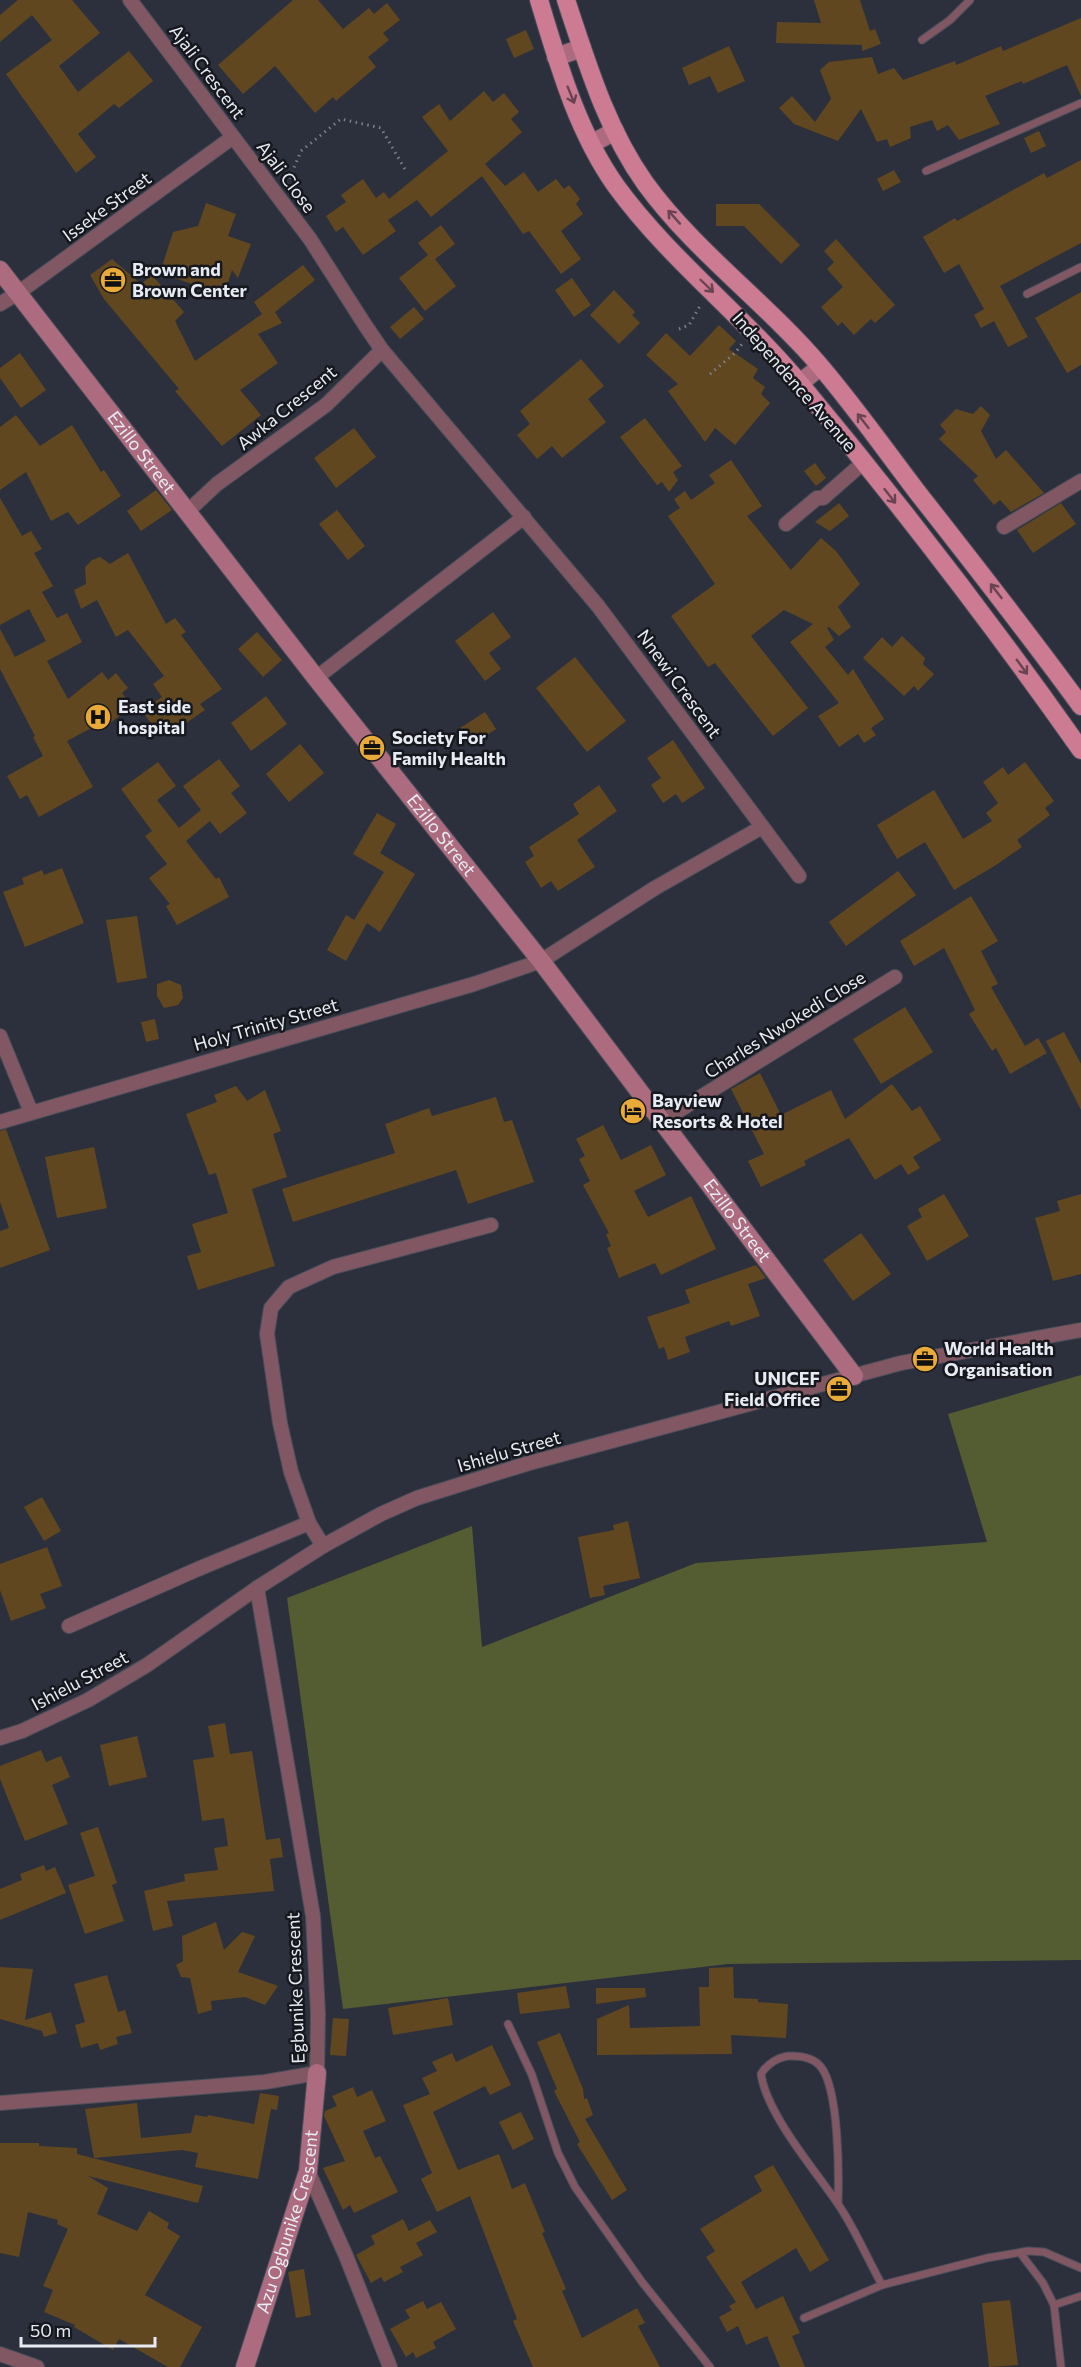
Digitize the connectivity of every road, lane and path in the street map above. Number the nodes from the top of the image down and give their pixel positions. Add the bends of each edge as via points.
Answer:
1 (130, 0) edge
2 (539, 0) edge
3 (566, 0) edge
4 (970, 0) edge
5 (922, 40) dead end
6 (582, 48) junction
7 (556, 57) junction
8 (1081, 103) edge
9 (615, 131) junction
10 (233, 137) junction
11 (591, 144) junction
12 (406, 171) dead end
13 (926, 171) dead end
14 (281, 200) junction
15 (694, 240) junction
16 (676, 255) junction
17 (1081, 267) edge
18 (0, 270) edge
19 (712, 291) junction
20 (18, 293) junction
21 (1027, 294) dead end
22 (0, 304) edge
23 (679, 329) dead end
24 (752, 330) junction
25 (382, 350) junction
26 (820, 367) junction
27 (710, 374) dead end
28 (800, 383) junction
29 (864, 462) junction
30 (1081, 481) edge
31 (188, 511) junction
32 (524, 517) junction
33 (786, 524) dead end
34 (1004, 527) dead end
35 (1021, 623) junction
36 (1000, 637) junction
37 (316, 678) junction
38 (1081, 706) edge
39 (1081, 750) edge
40 (762, 827) junction
41 (799, 876) dead end
42 (541, 962) junction
43 (895, 977) dead end
44 (0, 1036) edge
45 (31, 1112) junction
46 (662, 1121) junction
47 (0, 1122) edge
48 (491, 1225) dead end
49 (1081, 1330) edge
50 (854, 1376) junction
51 (309, 1523) junction
52 (323, 1545) junction
53 (257, 1588) junction
54 (69, 1626) dead end
55 (0, 1738) edge
56 (508, 2024) dead end
57 (317, 2073) junction
58 (0, 2103) edge
59 (308, 2171) junction
60 (838, 2204) junction
61 (1021, 2254) junction
62 (1081, 2268) edge
63 (882, 2285) junction
64 (1081, 2296) edge
65 (1054, 2305) junction
66 (804, 2318) dead end
67 (0, 2354) edge
68 (37, 2367) edge
69 (245, 2367) edge
70 (390, 2367) edge
71 (710, 2367) edge
72 (1061, 2367) edge

1 - 10 street, Ajali Crescent
2 - 7 main road, Independence Avenue
3 - 6 main road, Independence Avenue
4 - 5 lane
6 - 7 street
6 - 9 main road, Independence Avenue
7 -> 11 main road, Independence Avenue
8 - 13 lane
9 - 11 street
15 -> 9 main road, Independence Avenue via 646,183
10 - 14 street, Ajali Close
10 - 20 street, Isseke Street
11 - 16 main road, Independence Avenue via 640,216
12 - 14 path via 381,128 341,119 301,151
14 - 25 street, Ajali Close
15 - 16 street
15 - 26 main road, Independence Avenue via 763,305
16 -> 19 main road, Independence Avenue
17 - 21 lane
18 - 20 street, Ezillo Street
19 - 23 path via 702,300 689,325
19 - 24 main road, Independence Avenue
20 - 22 street, Isseke Street
20 - 31 street, Ezillo Street
24 - 27 path via 735,353
24 - 28 main road, Independence Avenue
25 - 31 street, Awka Crescent via 326,405 217,484
25 - 32 street, Nnewi Crescent
26 - 28 street
35 -> 26 main road, Independence Avenue
28 - 29 main road, Independence Avenue
29 - 33 street via 837,488 817,498
29 -> 36 main road, Independence Avenue
30 - 34 street
31 - 37 street, Ezillo Street
32 - 37 street
32 - 40 street, Nnewi Crescent via 598,606
35 - 36 street
35 - 38 main road, Independence Avenue
36 -> 39 main road, Independence Avenue
37 - 42 street, Ezillo Street
40 - 41 street, Nnewi Crescent
40 - 42 street, Holy Trinity Street via 656,888
42 - 45 street, Holy Trinity Street
42 - 46 street, Ezillo Street
43 - 46 street, Charles Nwokedi Close
44 - 45 street
45 - 47 street, Holy Trinity Street
46 - 50 street, Ezillo Street
48 - 51 street via 333,1267 289,1287 271,1308 267,1334 280,1423 291,1472
49 - 50 street, Ishielu Street via 901,1363
50 - 52 street, Ishielu Street via 467,1482 417,1498
51 - 52 street
51 - 54 street
52 - 53 street, Ishielu Street
53 - 55 street, Ishielu Street via 147,1665 88,1700
53 - 57 street, Egbunike Crescent via 313,1916
56 - 71 lane via 575,2187 642,2282
57 - 58 street, Egbunike Crescent via 265,2082
57 - 59 street, Azu Ogbunike Crescent
59 - 69 street, Azu Ogbunike Crescent
59 - 70 street
60 - 60 lane via 766,2094 761,2074 776,2060 804,2057 821,2067 828,2082 835,2120
60 - 63 lane
61 - 62 lane via 1044,2252
61 - 63 lane via 987,2258
61 - 65 lane
63 - 66 lane
64 - 65 lane
65 - 72 lane
67 - 68 street

